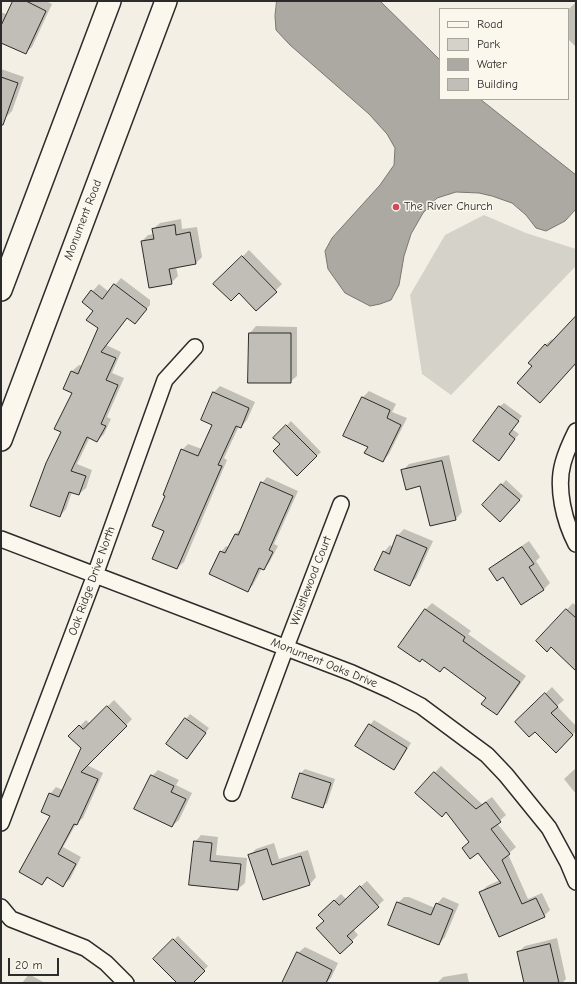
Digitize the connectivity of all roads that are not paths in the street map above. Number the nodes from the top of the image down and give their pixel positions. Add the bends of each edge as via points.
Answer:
1 (110, 1) edge
2 (166, 1) edge
3 (1, 290) edge
4 (195, 347) dead end
5 (576, 431) edge
6 (1, 440) edge
7 (341, 504) dead end
8 (1, 539) edge
9 (576, 544) edge
10 (94, 574) junction
11 (286, 647) junction
12 (232, 793) dead end
13 (1, 823) edge
14 (576, 882) edge
15 (1, 907) edge
16 (126, 983) edge

1 - 3 main road
2 - 6 main road, Monument Road
4 - 10 street, Oak Ridge Drive North via 166,380
5 - 9 street via 563,464 560,492
7 - 11 street, Whistlewood Court
8 - 10 street, Monument Oaks Drive
10 - 11 street, Monument Oaks Drive
10 - 13 street, Oak Ridge Drive North
11 - 12 street, Whistlewood Court
11 - 14 street, Monument Oaks Drive via 392,691 421,706 487,755 549,828
15 - 16 street via 11,919 84,948 106,963

